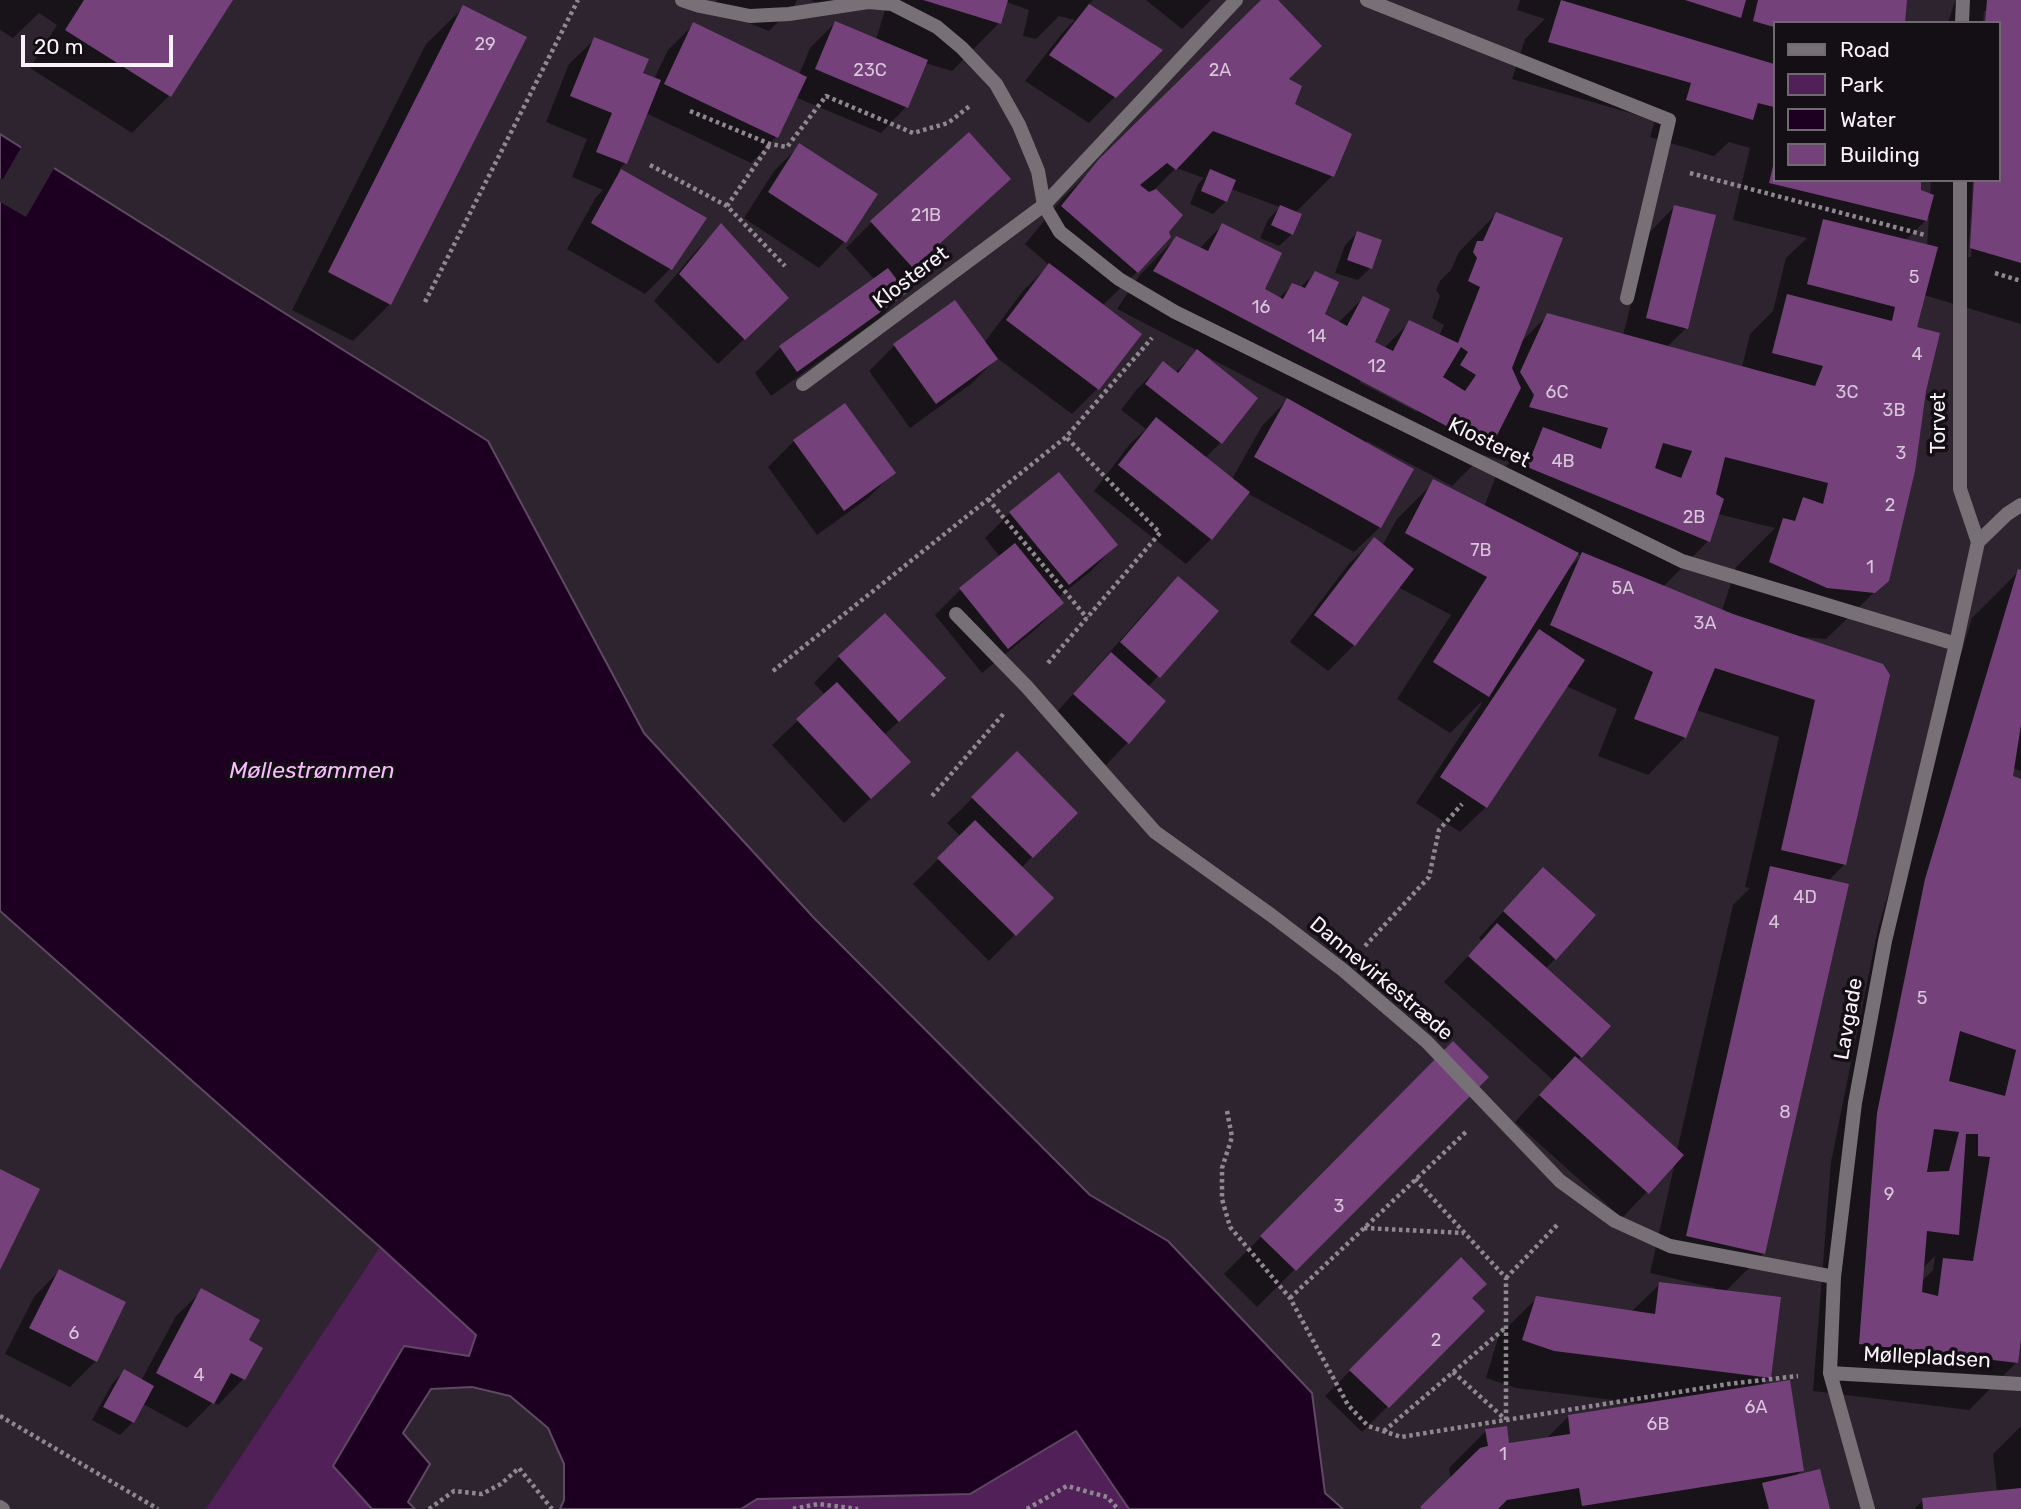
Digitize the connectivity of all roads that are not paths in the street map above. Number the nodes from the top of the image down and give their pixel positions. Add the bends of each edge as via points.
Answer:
1 (682, 0) edge
2 (1236, 0) edge
3 (1367, 0) edge
4 (1964, 0) edge
5 (892, 2) edge
6 (1962, 21) edge
7 (1960, 182) edge
8 (1044, 205) junction
9 (1627, 299) dead end
10 (803, 384) dead end
11 (2021, 505) edge
12 (1978, 542) junction
13 (956, 614) dead end
14 (1956, 644) junction
15 (1834, 1278) junction
16 (1830, 1373) junction
17 (2021, 1384) edge
18 (1867, 1509) edge

1 - 5 street, Klosteret via 750,16
2 - 8 street, Klosteret
3 - 9 street via 1669,120
4 - 6 street
5 - 8 street, Klosteret via 937,27 996,84 1038,171
7 - 12 street, Torvet via 1960,489
8 - 10 street, Klosteret
8 - 14 street, Klosteret via 1060,232 1118,279 1175,312 1682,561
11 - 12 street
12 - 14 street, Lavgade
13 - 15 street, Dannevirkestræde via 1155,832 1343,970 1427,1042 1560,1181 1615,1221 1670,1246
14 - 15 street, Lavgade via 1882,954 1855,1102
15 - 16 street, Lavgade
16 - 17 street, Møllepladsen
16 - 18 street, Lavgade

